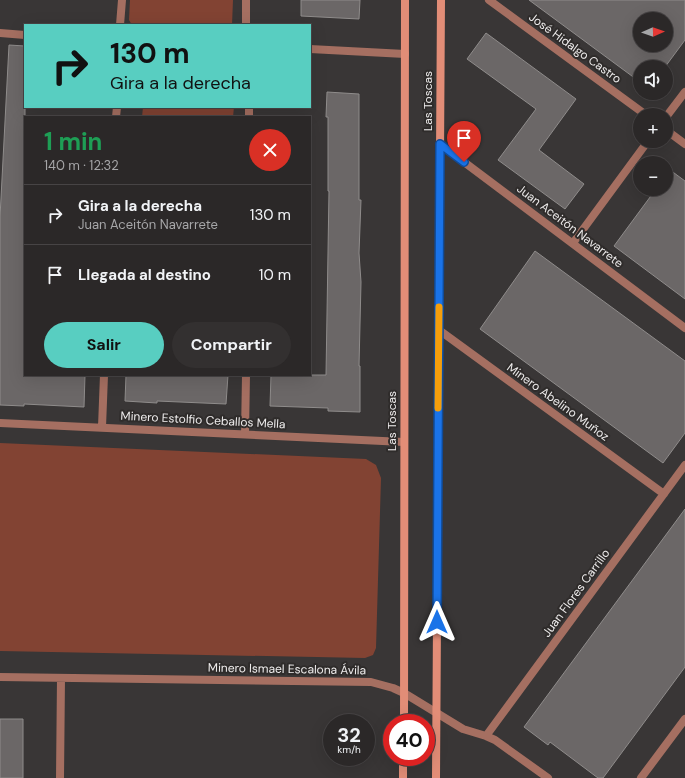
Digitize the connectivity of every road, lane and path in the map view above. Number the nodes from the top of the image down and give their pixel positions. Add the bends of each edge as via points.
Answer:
1 (122, 0) edge
2 (246, 0) edge
3 (406, 0) edge
4 (441, 0) edge
5 (489, 0) edge
6 (120, 24) edge
7 (246, 24) edge
8 (0, 33) edge
9 (24, 35) edge
10 (311, 49) edge
11 (405, 54) junction
12 (685, 92) edge
13 (636, 108) edge
14 (673, 108) edge
15 (673, 135) edge
16 (440, 144) junction
17 (685, 144) edge
18 (643, 148) edge
19 (573, 243) junction
20 (685, 328) edge
21 (439, 330) junction
22 (104, 376) edge
23 (246, 376) edge
24 (0, 422) edge
25 (102, 427) junction
26 (245, 434) junction
27 (404, 442) junction
28 (685, 465) edge
29 (664, 494) junction
30 (0, 677) edge
31 (61, 678) junction
32 (404, 693) junction
33 (436, 712) junction
34 (404, 714) edge
35 (685, 719) edge
36 (486, 736) junction
37 (403, 766) edge
38 (60, 778) edge
39 (403, 778) edge
40 (436, 778) edge
41 (548, 778) edge
42 (641, 778) edge

1 - 6 street
2 - 7 street
3 - 11 street, Las Toscas
4 - 16 street, Las Toscas
5 - 13 street, José Hidalgo Castro
8 - 9 street
10 - 11 street
11 - 27 street, Las Toscas
12 - 14 street
15 - 17 street
16 - 19 street, Juan Aceitón Navarrete
16 - 21 street, Las Toscas
18 - 19 street
19 - 20 street, Juan Aceitón Navarrete
21 - 29 street, Minero Abelino Muñoz
21 - 33 street, Las Toscas
22 - 25 street
23 - 26 street
24 - 25 street, Minero Estolfio Ceballos Mella
25 - 26 street, Minero Estolfio Ceballos Mella
26 - 27 street, Minero Estolfio Ceballos Mella
27 - 32 street, Las Toscas
28 - 29 street, Juan Flores Carrillo
29 - 36 street, Juan Flores Carrillo
30 - 31 street, Minero Ismael Escalona Ávila
31 - 32 street, Minero Ismael Escalona Ávila via 371,682
31 - 38 street
32 - 33 street, Minero Ismael Escalona Ávila
32 - 34 street, Las Toscas
33 - 36 street, Minero Ismael Escalona Ávila via 463,729
33 - 40 street, Las Toscas
35 - 42 street
36 - 41 street, Minero Ismael Escalona Ávila
37 - 39 street

